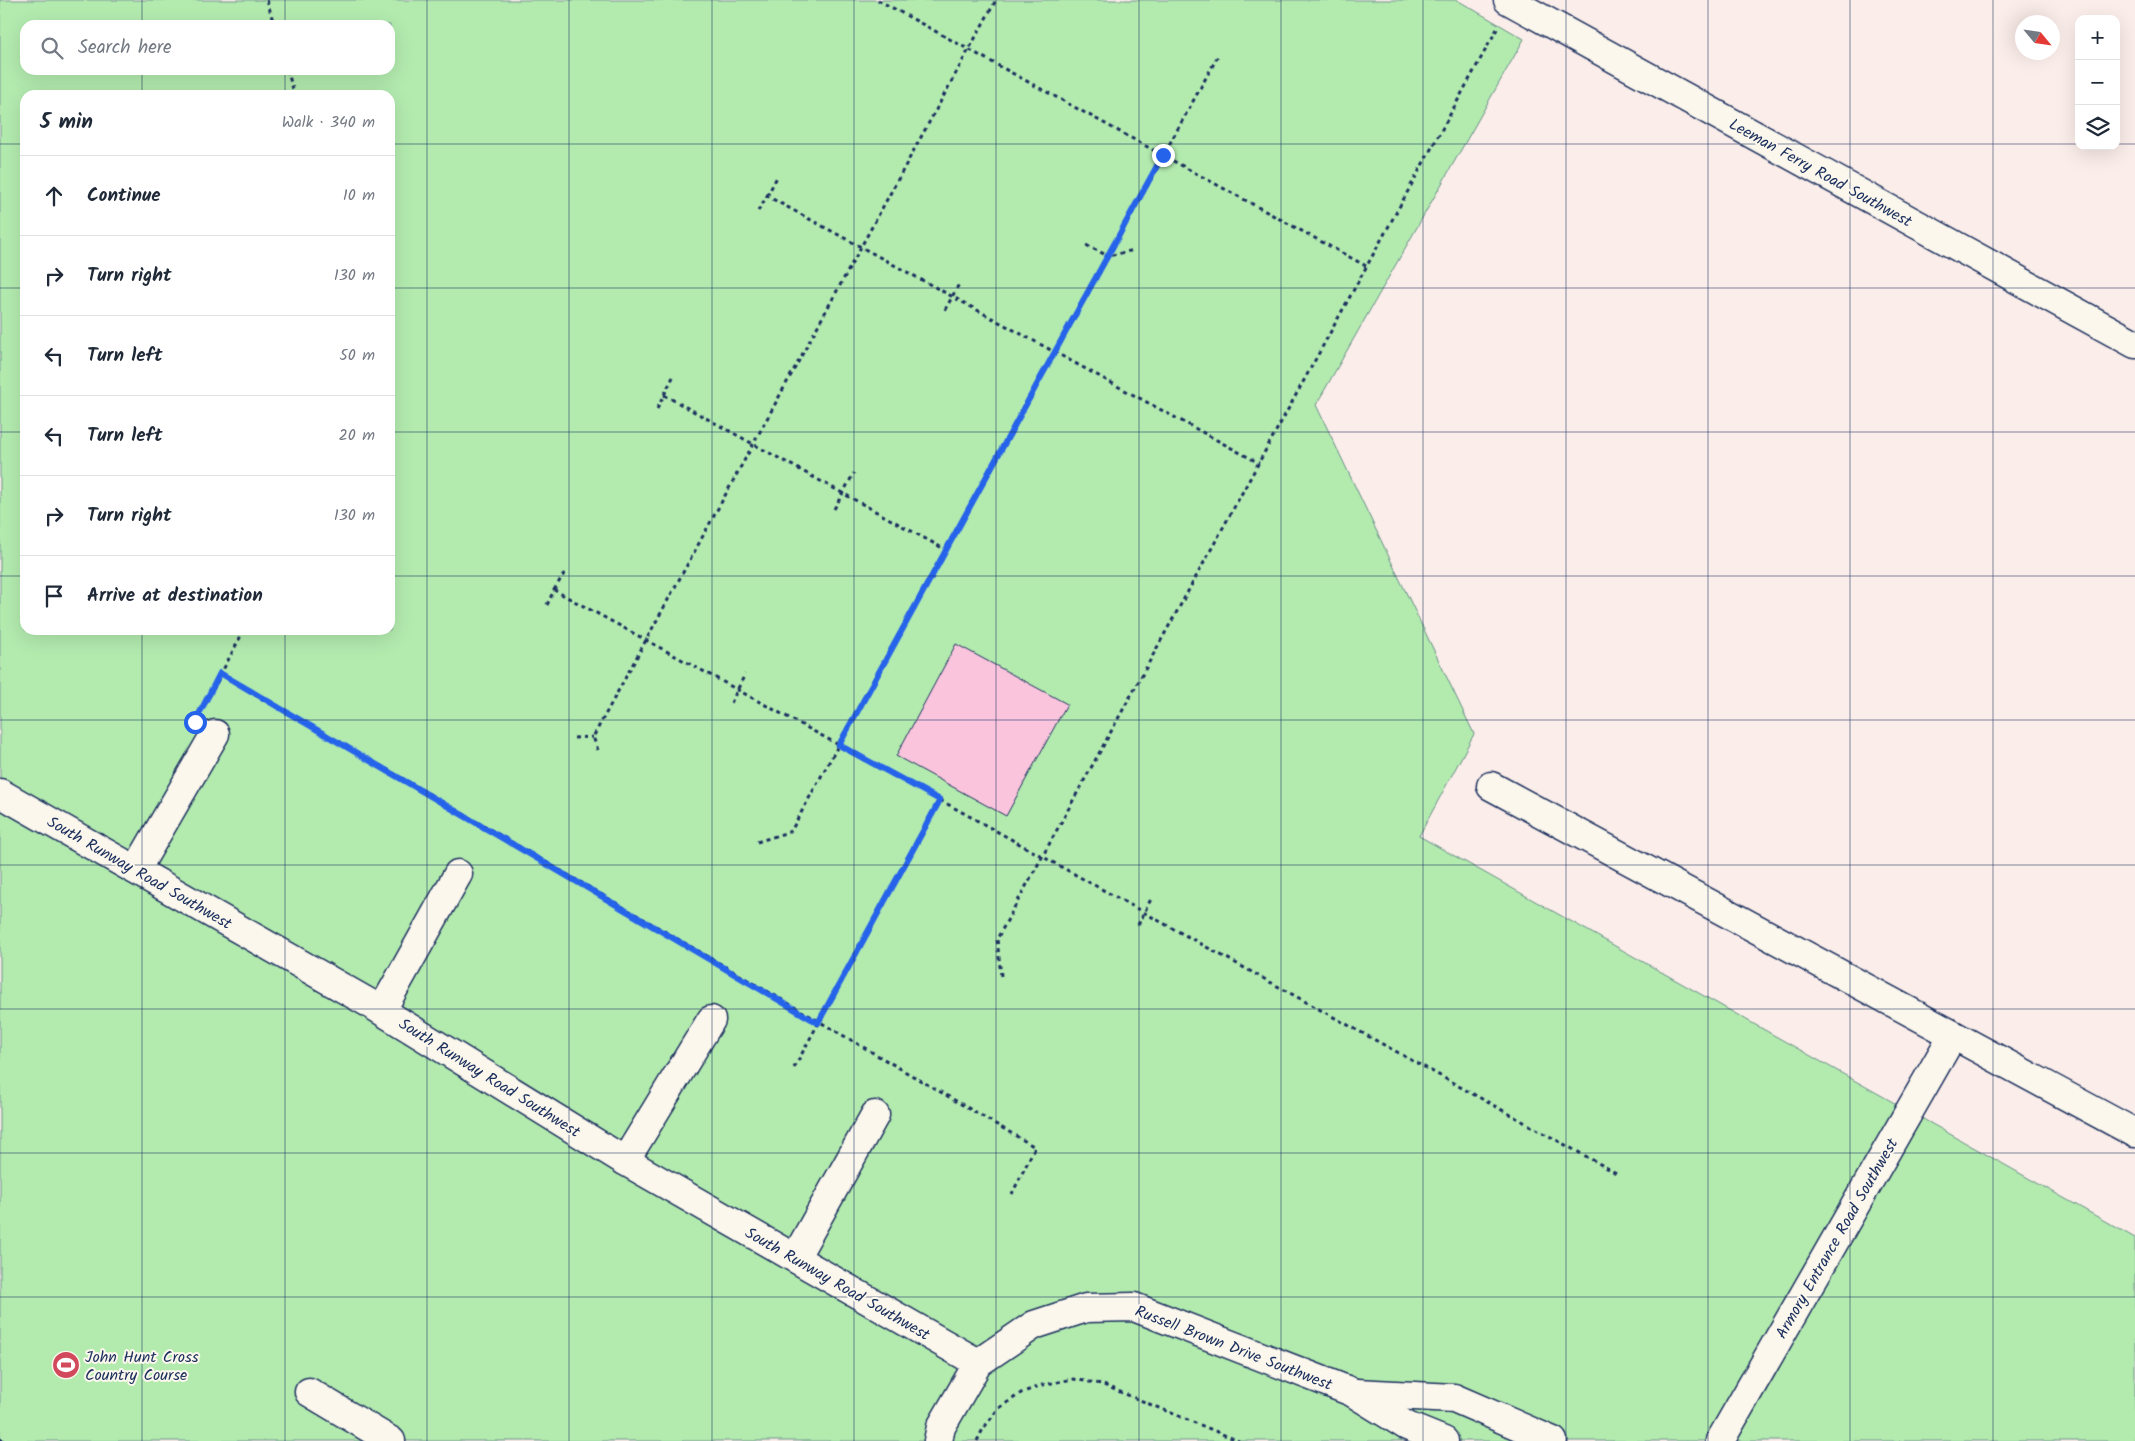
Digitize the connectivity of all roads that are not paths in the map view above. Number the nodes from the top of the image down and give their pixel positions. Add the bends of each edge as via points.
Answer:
1 (1510, 1) edge
2 (2135, 344) edge
3 (215, 734) dead end
4 (1491, 786) dead end
5 (0, 793) edge
6 (136, 870) junction
7 (458, 874) dead end
8 (382, 1010) junction
9 (711, 1020) dead end
10 (1953, 1035) junction
11 (875, 1115) dead end
12 (2135, 1133) edge
13 (625, 1161) junction
14 (795, 1258) junction
15 (978, 1363) junction
16 (309, 1392) dead end
17 (1352, 1392) junction
18 (391, 1441) edge
19 (938, 1441) edge
20 (1444, 1441) edge
21 (1553, 1441) edge
22 (1720, 1441) edge

1 - 2 street, Leeman Ferry Road Southwest
3 - 6 street
4 - 10 street
5 - 6 street, South Runway Road Southwest
6 - 8 street, South Runway Road Southwest
7 - 8 street
8 - 13 street, South Runway Road Southwest
9 - 13 street
10 - 12 street
10 - 22 street, Armory Entrance Road Southwest
11 - 14 street
13 - 14 street, South Runway Road Southwest
14 - 15 street, South Runway Road Southwest
15 - 17 street, Russell Brown Drive Southwest via 1034,1325 1086,1308 1134,1307
15 - 19 street, Russell Brown Drive Southwest via 941,1427
16 - 18 street
17 - 20 street, Russell Brown Drive Southwest via 1407,1426
17 - 21 street, Russell Brown Drive Southwest via 1454,1398

